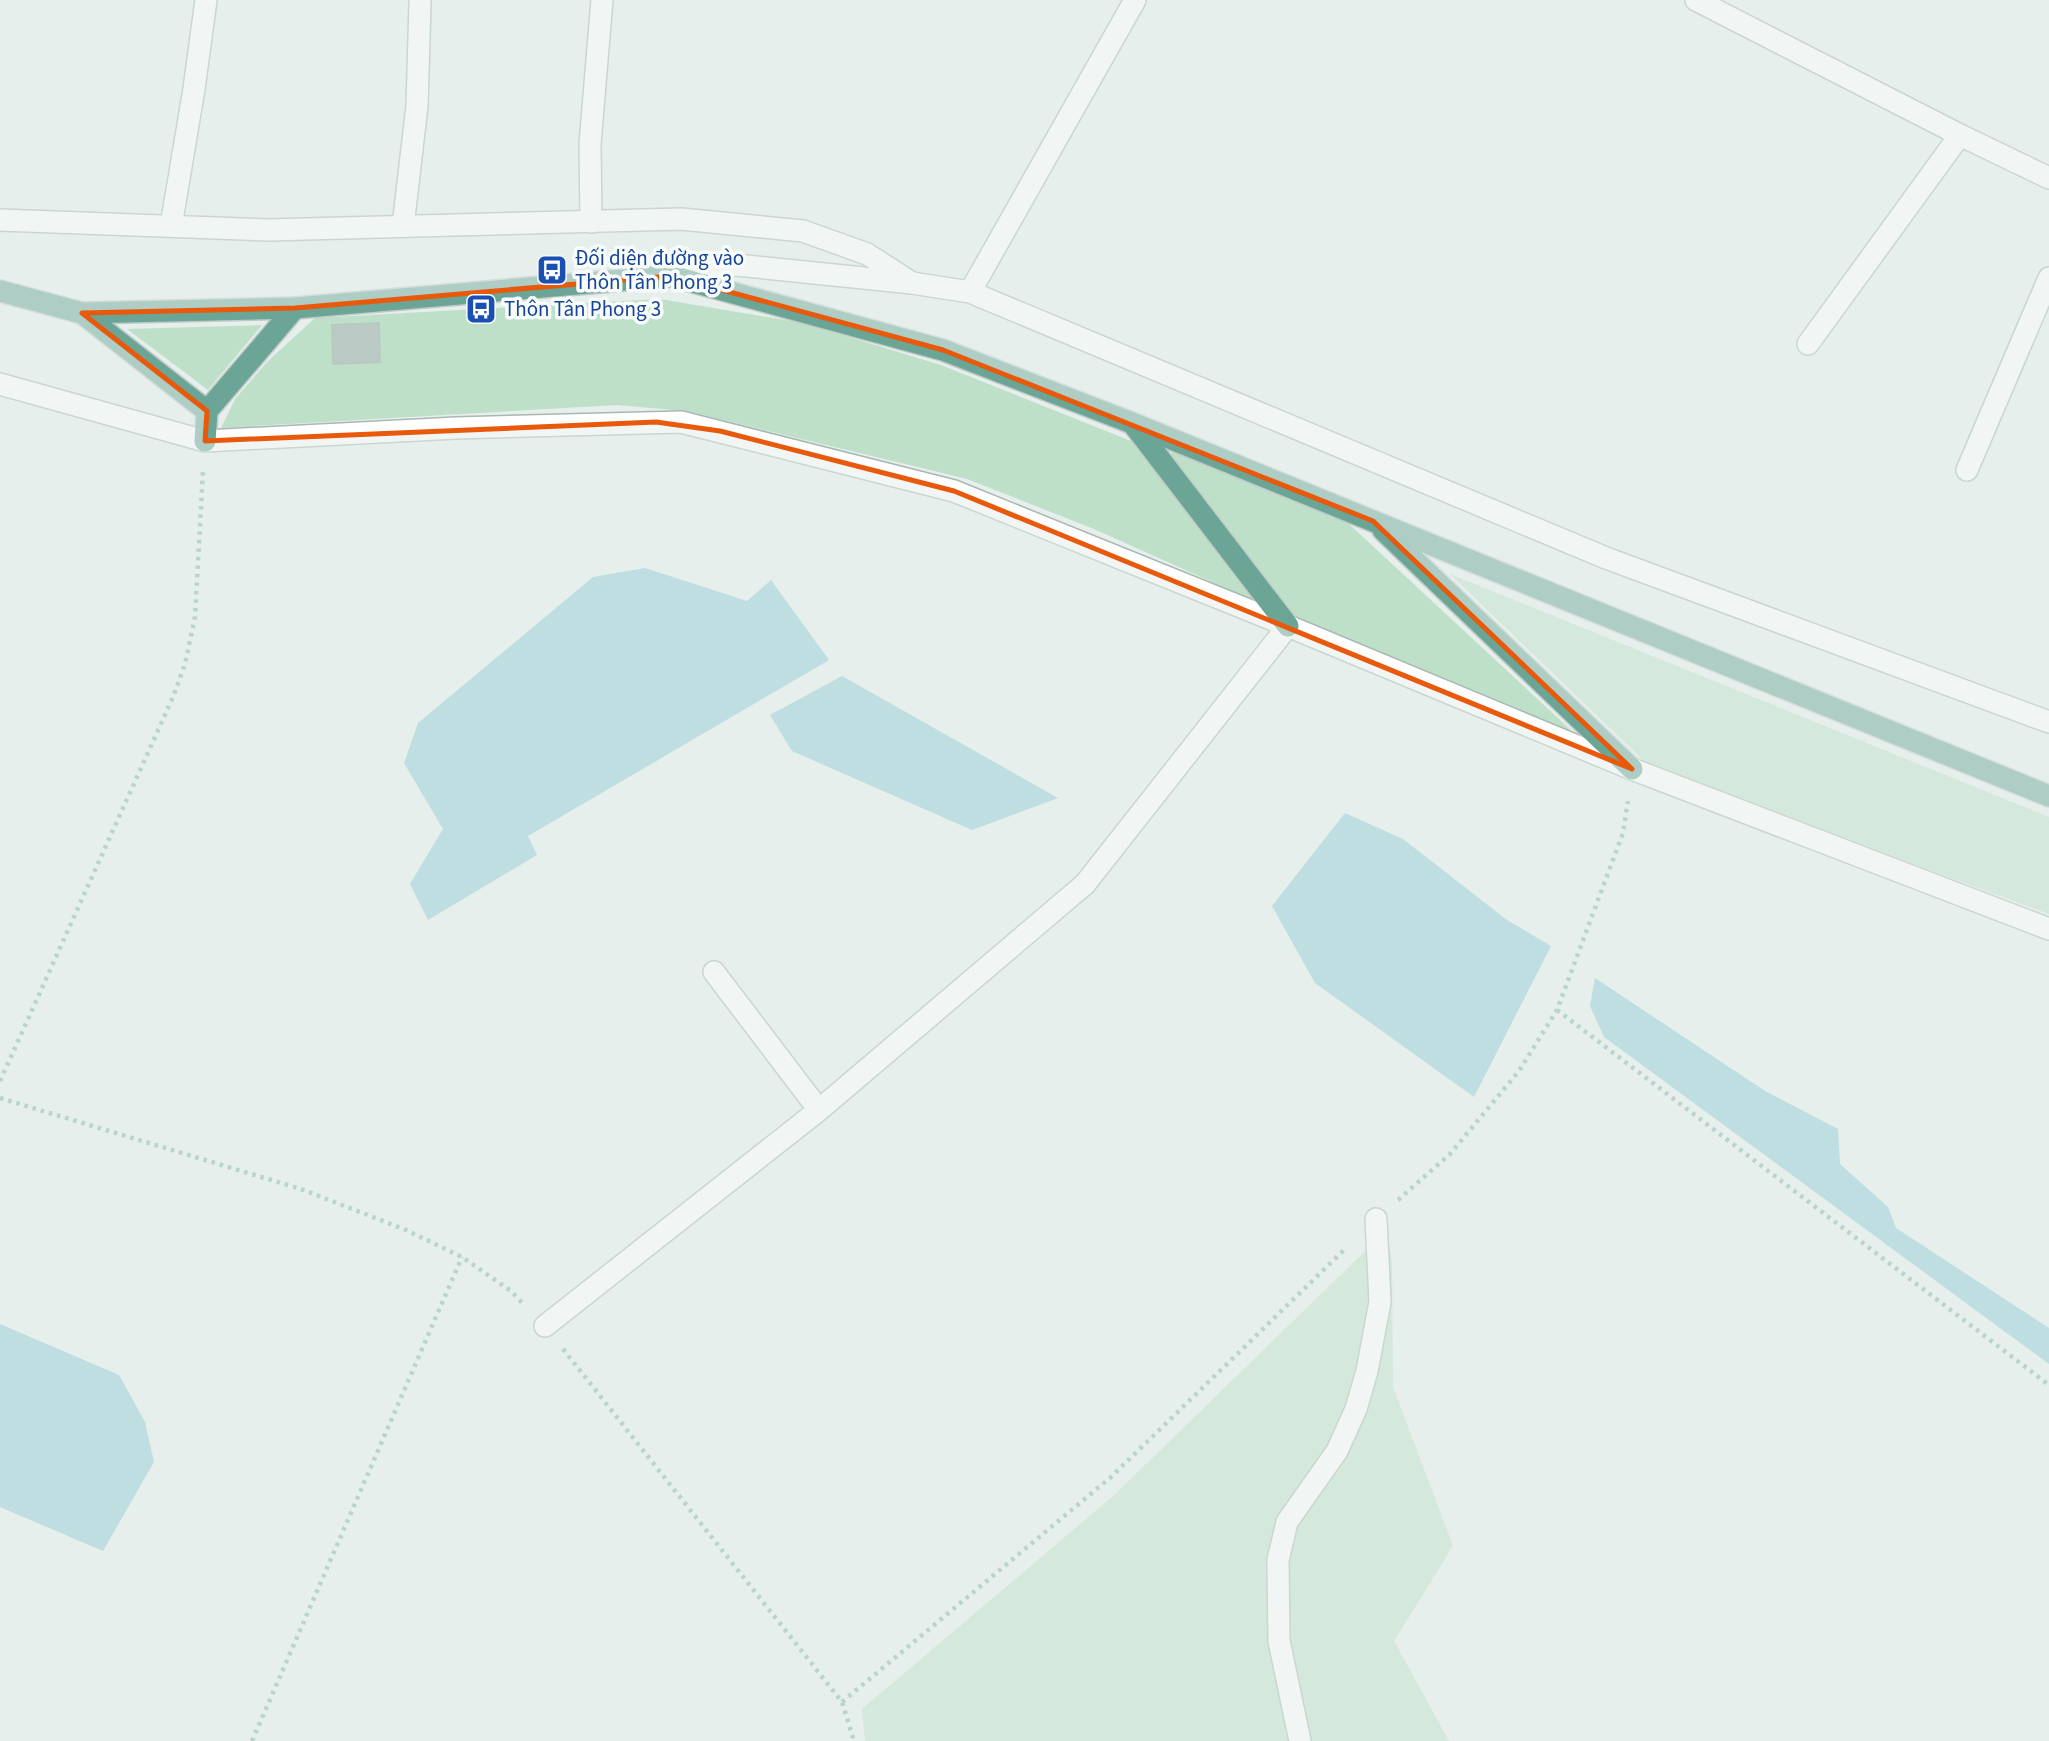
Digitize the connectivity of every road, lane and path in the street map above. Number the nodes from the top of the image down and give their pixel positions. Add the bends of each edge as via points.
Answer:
1 (206, 0) edge
2 (602, 0) edge
3 (1135, 0) edge
4 (1696, 0) edge
5 (420, 3) dead end
6 (1960, 135) junction
7 (2049, 177) edge
8 (0, 220) edge
9 (591, 222) junction
10 (171, 226) junction
11 (403, 226) junction
12 (671, 276) junction
13 (2049, 278) edge
14 (912, 283) junction
15 (0, 291) edge
16 (970, 292) junction
17 (295, 308) junction
18 (82, 313) junction
19 (1808, 344) dead end
20 (0, 384) edge
21 (206, 411) junction
22 (1132, 423) junction
23 (205, 441) junction
24 (1967, 470) dead end
25 (1373, 521) junction
26 (1288, 626) junction
27 (2049, 722) edge
28 (1632, 769) junction
29 (2049, 796) edge
30 (2049, 929) edge
31 (714, 972) dead end
32 (1557, 1010) junction
33 (0, 1081) edge
34 (0, 1098) edge
35 (819, 1110) junction
36 (1376, 1219) junction
37 (462, 1257) junction
38 (545, 1326) junction
39 (2049, 1385) edge
40 (842, 1702) junction
41 (252, 1741) edge
42 (854, 1741) edge
43 (1300, 1741) edge

1 - 10 street
2 - 9 street via 590,144
3 - 16 street
4 - 6 street
5 - 11 street via 417,106
6 - 7 street
6 - 19 street
8 - 10 street
9 - 11 street
9 - 14 street via 681,219 803,231 867,254
10 - 11 street via 268,230
12 - 14 street via 737,265
12 - 17 main road
12 - 22 main road via 943,350
13 - 24 street
14 - 16 street
15 - 18 main road
16 - 27 street via 1606,558
17 - 18 main road
17 - 21 main road
18 - 21 main road
20 - 23 street
21 - 23 main road
22 - 25 main road
22 - 26 main road
23 - 26 street via 681,422 954,491
23 - 33 path via 195,617 185,664
25 - 28 main road
25 - 29 main road
26 - 28 street
26 - 35 street via 1086,884
28 - 30 street
28 - 32 path via 1623,833
31 - 35 street
32 - 36 path via 1519,1071 1450,1154
32 - 39 path
34 - 37 path via 301,1189
35 - 38 street
36 - 40 path via 1111,1477
36 - 43 street via 1380,1302 1367,1371 1337,1451 1287,1522 1278,1560 1279,1641
37 - 38 path via 511,1291
37 - 41 path
38 - 40 path
40 - 42 path

